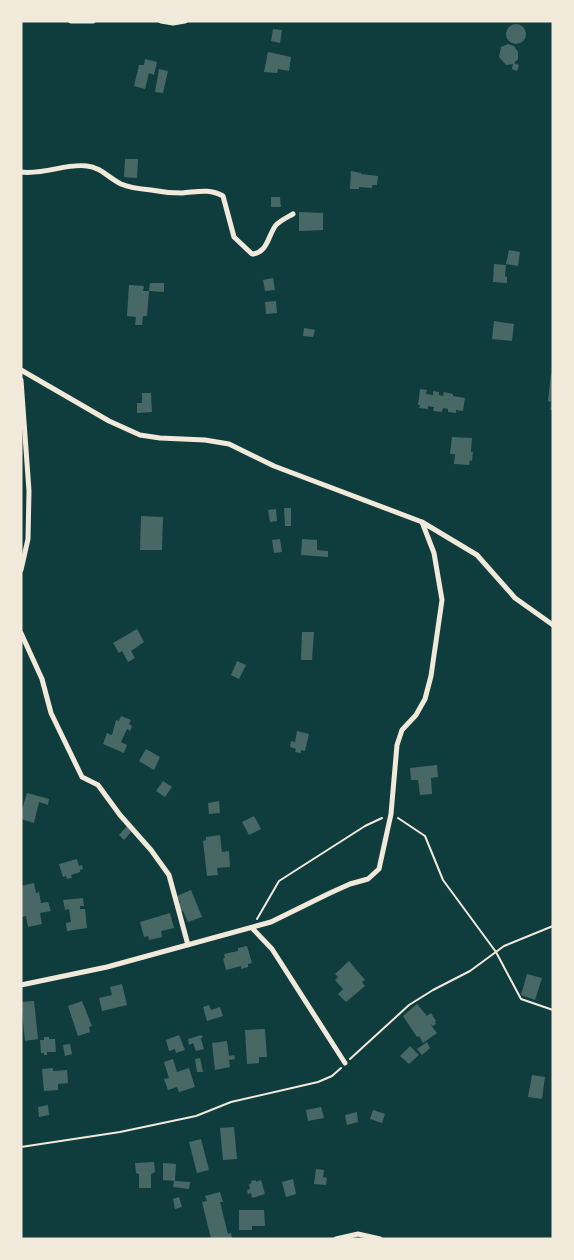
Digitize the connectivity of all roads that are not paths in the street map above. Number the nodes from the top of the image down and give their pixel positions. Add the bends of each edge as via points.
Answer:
1 (71, 21) edge
2 (93, 21) edge
3 (161, 21) edge
4 (185, 21) edge
5 (21, 172) edge
6 (293, 214) dead end
7 (21, 370) edge
8 (21, 380) edge
9 (422, 522) junction
10 (21, 570) edge
11 (553, 625) edge
12 (21, 633) edge
13 (24, 644) edge
14 (252, 928) junction
15 (188, 945) junction
16 (21, 985) edge
17 (345, 1063) road end
18 (336, 1239) edge
19 (380, 1239) edge

1 - 2 street
3 - 4 street
5 - 6 street via 88,166 128,187 182,193 197,190 216,192 223,196 234,236 252,254 263,250 278,223
7 - 9 street via 109,421 140,435 229,444 274,466
8 - 10 street via 29,491 28,539
9 - 11 street via 477,555 515,598
9 - 14 street via 434,553 442,600 431,676 424,699 416,715 402,730 397,745 392,814 379,868 368,879
12 - 13 street
13 - 15 street via 42,679 51,712 82,777 98,785 169,875
14 - 15 street
14 - 17 street via 272,949
15 - 16 street via 107,967
18 - 19 street via 358,1234

